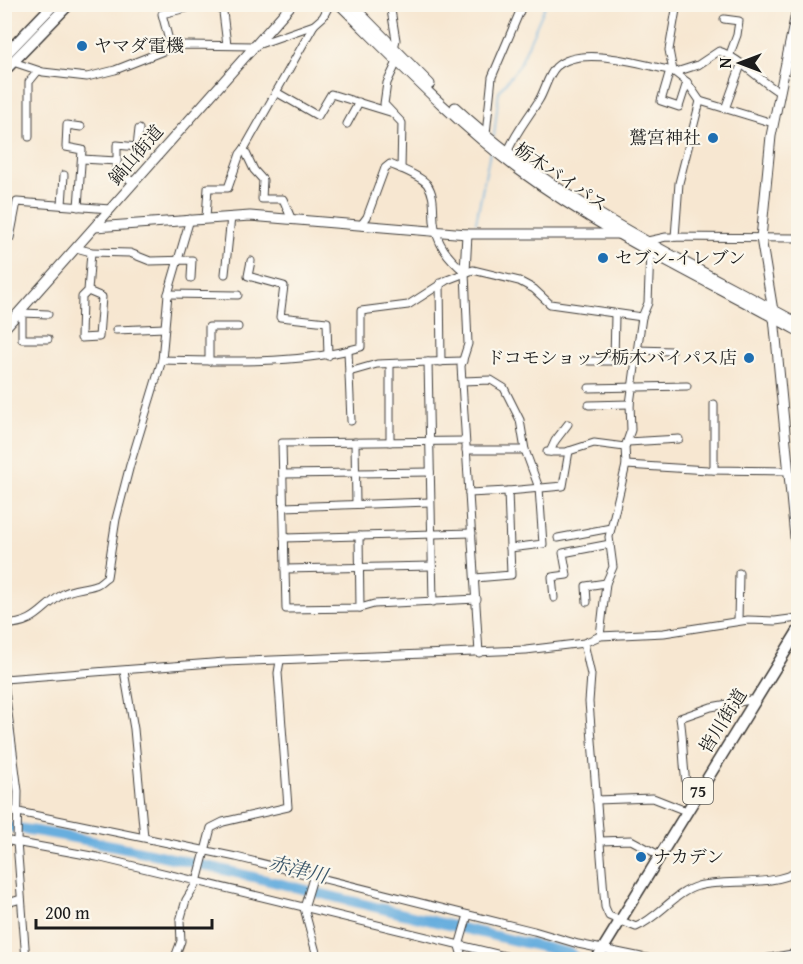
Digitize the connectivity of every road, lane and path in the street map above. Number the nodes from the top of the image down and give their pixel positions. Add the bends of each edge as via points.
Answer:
1 (54, 4) edge
2 (69, 4) edge
3 (222, 4) edge
4 (330, 4) edge
5 (339, 4) edge
6 (351, 4) edge
7 (390, 4) edge
8 (523, 4) edge
9 (677, 4) edge
10 (798, 4) edge
11 (290, 5) edge
12 (191, 7) dead end
13 (724, 19) dead end
14 (314, 25) junction
15 (794, 43) edge
16 (227, 45) junction
17 (254, 46) junction
18 (171, 48) junction
19 (394, 48) junction
20 (730, 54) junction
21 (7, 57) edge
22 (398, 62) junction
23 (741, 65) junction
24 (4, 71) edge
25 (38, 71) junction
26 (673, 71) junction
27 (687, 82) junction
28 (276, 92) junction
29 (779, 92) junction
30 (700, 101) junction
31 (359, 102) junction
32 (725, 110) junction
33 (390, 112) junction
34 (773, 123) junction
35 (347, 124) dead end
36 (81, 127) dead end
37 (139, 129) dead end
38 (486, 134) junction
39 (29, 137) dead end
40 (244, 149) junction
41 (508, 151) junction
42 (82, 159) junction
43 (117, 161) junction
44 (401, 170) junction
45 (64, 175) dead end
46 (134, 182) junction
47 (62, 205) junction
48 (78, 207) junction
49 (110, 209) junction
50 (231, 217) junction
51 (206, 218) junction
52 (291, 218) junction
53 (189, 219) junction
54 (361, 225) junction
55 (95, 227) junction
56 (436, 231) junction
57 (467, 234) junction
58 (619, 234) junction
59 (632, 234) junction
60 (675, 237) junction
61 (10, 238) dead end
62 (761, 238) junction
63 (798, 238) edge
64 (641, 243) junction
65 (76, 248) junction
66 (650, 251) junction
67 (91, 252) junction
68 (177, 261) junction
69 (251, 261) dead end
70 (465, 272) junction
71 (225, 274) dead end
72 (191, 278) dead end
73 (440, 283) junction
74 (88, 291) junction
75 (168, 294) junction
76 (238, 295) dead end
77 (22, 311) junction
78 (773, 313) junction
79 (48, 314) dead end
80 (615, 315) junction
81 (642, 317) junction
82 (798, 323) edge
83 (238, 327) dead end
84 (165, 328) junction
85 (4, 329) edge
86 (116, 330) dead end
87 (798, 331) edge
88 (48, 339) dead end
89 (638, 350) junction
90 (348, 351) junction
91 (672, 351) dead end
92 (327, 357) junction
93 (162, 360) junction
94 (209, 361) junction
95 (463, 361) junction
96 (589, 361) dead end
97 (428, 362) junction
98 (441, 362) junction
99 (390, 364) junction
100 (349, 372) junction
101 (462, 381) junction
102 (687, 386) dead end
103 (633, 387) junction
104 (589, 388) dead end
105 (630, 404) junction
106 (714, 404) dead end
107 (589, 405) dead end
108 (351, 421) dead end
109 (568, 424) dead end
110 (679, 439) dead end
111 (465, 441) junction
112 (355, 442) junction
113 (390, 442) junction
114 (429, 442) junction
115 (627, 444) junction
116 (466, 450) junction
117 (525, 450) junction
118 (569, 451) junction
119 (626, 465) junction
120 (429, 471) junction
121 (714, 471) junction
122 (788, 471) junction
123 (356, 473) junction
124 (283, 474) junction
125 (539, 488) junction
126 (508, 491) junction
127 (469, 493) junction
128 (430, 502) junction
129 (356, 504) junction
130 (284, 507) junction
131 (611, 528) junction
132 (471, 533) junction
133 (431, 534) junction
134 (359, 536) junction
135 (558, 537) dead end
136 (284, 538) junction
137 (610, 544) junction
138 (510, 548) junction
139 (432, 566) junction
140 (360, 567) junction
141 (285, 569) junction
142 (798, 569) edge
143 (739, 573) dead end
144 (475, 578) junction
145 (606, 583) junction
146 (554, 598) dead end
147 (477, 599) junction
148 (433, 602) junction
149 (587, 602) dead end
150 (360, 608) junction
151 (798, 618) edge
152 (738, 621) junction
153 (4, 625) edge
154 (798, 631) edge
155 (600, 636) junction
156 (584, 643) junction
157 (479, 653) junction
158 (280, 661) junction
159 (124, 671) junction
160 (4, 681) edge
161 (756, 699) junction
162 (596, 800) junction
163 (689, 806) junction
164 (4, 809) edge
165 (19, 812) junction
166 (144, 837) junction
167 (4, 840) edge
168 (600, 841) junction
169 (17, 842) junction
170 (205, 851) junction
171 (659, 855) junction
172 (798, 871) edge
173 (313, 878) junction
174 (197, 882) junction
175 (21, 899) junction
176 (4, 904) edge
177 (305, 905) junction
178 (466, 918) junction
179 (618, 921) junction
180 (459, 945) junction
181 (599, 954) edge
182 (795, 956) edge
183 (27, 960) edge
184 (174, 960) edge
185 (318, 960) edge
186 (463, 960) edge
187 (522, 960) edge
188 (656, 960) edge
189 (758, 960) edge

1 - 21 main road
2 - 21 main road
3 - 16 street
4 - 14 street
5 - 22 street, 栃木バイパス
6 - 19 street, 栃木バイパス
7 - 19 street
8 - 38 street via 492,77
9 - 26 street via 669,50
10 - 15 street
11 - 17 street, 鍋山街道
12 - 18 street via 162,14
13 - 20 street via 739,21
14 - 17 street
14 - 28 street
15 - 29 street
16 - 17 street
16 - 18 street
17 - 46 street, 鍋山街道
18 - 25 street via 87,77
19 - 38 street, 栃木バイパス
20 - 23 street
20 - 26 street via 719,51 698,65
21 - 24 main road
21 - 25 street
22 - 33 street via 384,96 385,108
22 - 58 street, 栃木バイパス via 502,156 550,192
23 - 29 street
23 - 32 street
25 - 39 street via 29,82
26 - 27 street
26 - 27 street via 662,101 679,107
26 - 41 street via 616,58 568,58 554,68
27 - 30 street
28 - 31 street via 318,116 331,94
28 - 40 street
29 - 34 street
30 - 32 street
30 - 60 street via 679,183
31 - 33 street
31 - 35 street
32 - 34 street
33 - 44 street via 402,123
34 - 62 street
36 - 42 street via 68,125 66,147 82,150
37 - 43 street via 137,147 117,145
38 - 41 street, 栃木バイパス
40 - 51 street via 228,188 208,188
40 - 52 street via 263,180 262,198 283,199
41 - 59 street, 栃木バイパス via 554,186
42 - 43 street
42 - 48 street
43 - 46 street via 115,175
44 - 54 street via 390,164 385,168
44 - 56 street via 428,186
45 - 47 street
46 - 49 street, 鍋山街道
47 - 48 street
47 - 61 street via 17,202
48 - 49 street
49 - 55 street, 鍋山街道
50 - 51 street
50 - 52 street
50 - 71 street
51 - 53 street
52 - 54 street
53 - 55 street
53 - 68 street
54 - 56 street
55 - 65 street, 鍋山街道
56 - 57 street
56 - 70 street via 447,255
57 - 58 street
57 - 70 street
58 - 59 street
58 - 64 street, 栃木バイパス
59 - 64 street, 栃木バイパス
60 - 62 street
60 - 64 street
62 - 63 street
62 - 78 street
64 - 66 street, 栃木バイパス
64 - 78 street, 栃木バイパス
65 - 67 street
65 - 77 street, 鍋山街道
66 - 78 street, 栃木バイパス
66 - 81 street via 648,303
67 - 68 street
67 - 74 street
68 - 72 street via 192,260
68 - 75 street
69 - 92 street via 248,276 284,286 280,316 327,322
70 - 73 street
70 - 80 street via 473,270 519,281 550,304
70 - 95 street via 468,344
73 - 90 street via 408,304 361,311 362,347
73 - 98 street
74 - 74 street via 82,297 81,338 99,337 102,297
75 - 76 street
75 - 84 street
77 - 79 street
77 - 85 street, 鍋山街道
77 - 88 street via 22,339
78 - 82 street, 栃木バイパス
78 - 87 street, 栃木バイパス
78 - 122 street
80 - 81 street
80 - 96 street via 614,361
81 - 89 street
83 - 94 street via 210,327
84 - 86 street
84 - 93 street
89 - 91 street
89 - 103 street
90 - 92 street
90 - 100 street
92 - 94 street
93 - 94 street
93 - 153 street via 116,519 107,577 62,595 33,618
95 - 98 street
95 - 101 street
97 - 98 street
97 - 99 street
97 - 114 street
99 - 100 street
99 - 113 street
100 - 108 street
101 - 111 street
101 - 117 street via 491,380 504,388 520,420
102 - 103 street
103 - 104 street
103 - 105 street
105 - 107 street
105 - 115 street
106 - 121 street
109 - 118 street via 548,452
110 - 115 street
111 - 114 street
111 - 116 street
112 - 113 street
112 - 123 street
112 - 124 street via 282,443
113 - 114 street
114 - 120 street
115 - 118 street via 594,443
115 - 119 street
116 - 117 street
116 - 127 street
117 - 125 street
118 - 125 street via 562,486
119 - 121 street
119 - 131 street
120 - 123 street
120 - 128 street
121 - 122 street
122 - 142 street
123 - 124 street
123 - 129 street
124 - 130 street
125 - 126 street
125 - 138 street via 543,544
126 - 127 street
126 - 138 street
127 - 132 street
128 - 129 street
128 - 133 street
129 - 130 street
130 - 136 street
131 - 135 street
131 - 137 street
132 - 133 street
132 - 144 street
133 - 134 street
133 - 139 street
134 - 136 street
134 - 140 street
136 - 141 street
137 - 145 street via 613,567
137 - 146 street via 563,553 567,575 552,577
138 - 144 street via 511,575
139 - 140 street
139 - 148 street
140 - 141 street
140 - 150 street
141 - 150 street via 286,609
143 - 152 street
144 - 147 street
145 - 149 street via 586,586
145 - 155 street
147 - 148 street
147 - 157 street
148 - 150 street
151 - 152 street
152 - 155 street via 664,633
154 - 161 main road, 皆川街道 / 75
155 - 156 street
156 - 157 street
156 - 162 street via 591,675 589,702
157 - 158 street
158 - 159 street
158 - 170 street via 288,807 211,828
159 - 160 street
159 - 166 street
160 - 165 street
161 - 163 main road, 皆川街道 / 75
161 - 163 street via 711,706 680,718
162 - 163 street via 653,798
162 - 168 street
163 - 171 main road, 皆川街道 / 75
164 - 165 street
165 - 166 street
165 - 169 street
166 - 170 street
167 - 169 street
168 - 171 street via 631,840
168 - 179 street via 605,907 609,916
169 - 174 street
169 - 175 street
170 - 173 street
170 - 174 street
171 - 179 main road, 皆川街道 / 75
172 - 179 street via 775,879 696,886 641,925 632,927
173 - 177 street
173 - 178 street
174 - 177 street
174 - 184 street via 186,900 180,921 181,941
175 - 176 street
175 - 183 street
177 - 180 street
177 - 185 street
178 - 180 street
178 - 181 street
179 - 181 main road, 皆川街道 / 75
180 - 186 street
180 - 187 street
181 - 188 street
182 - 189 street

